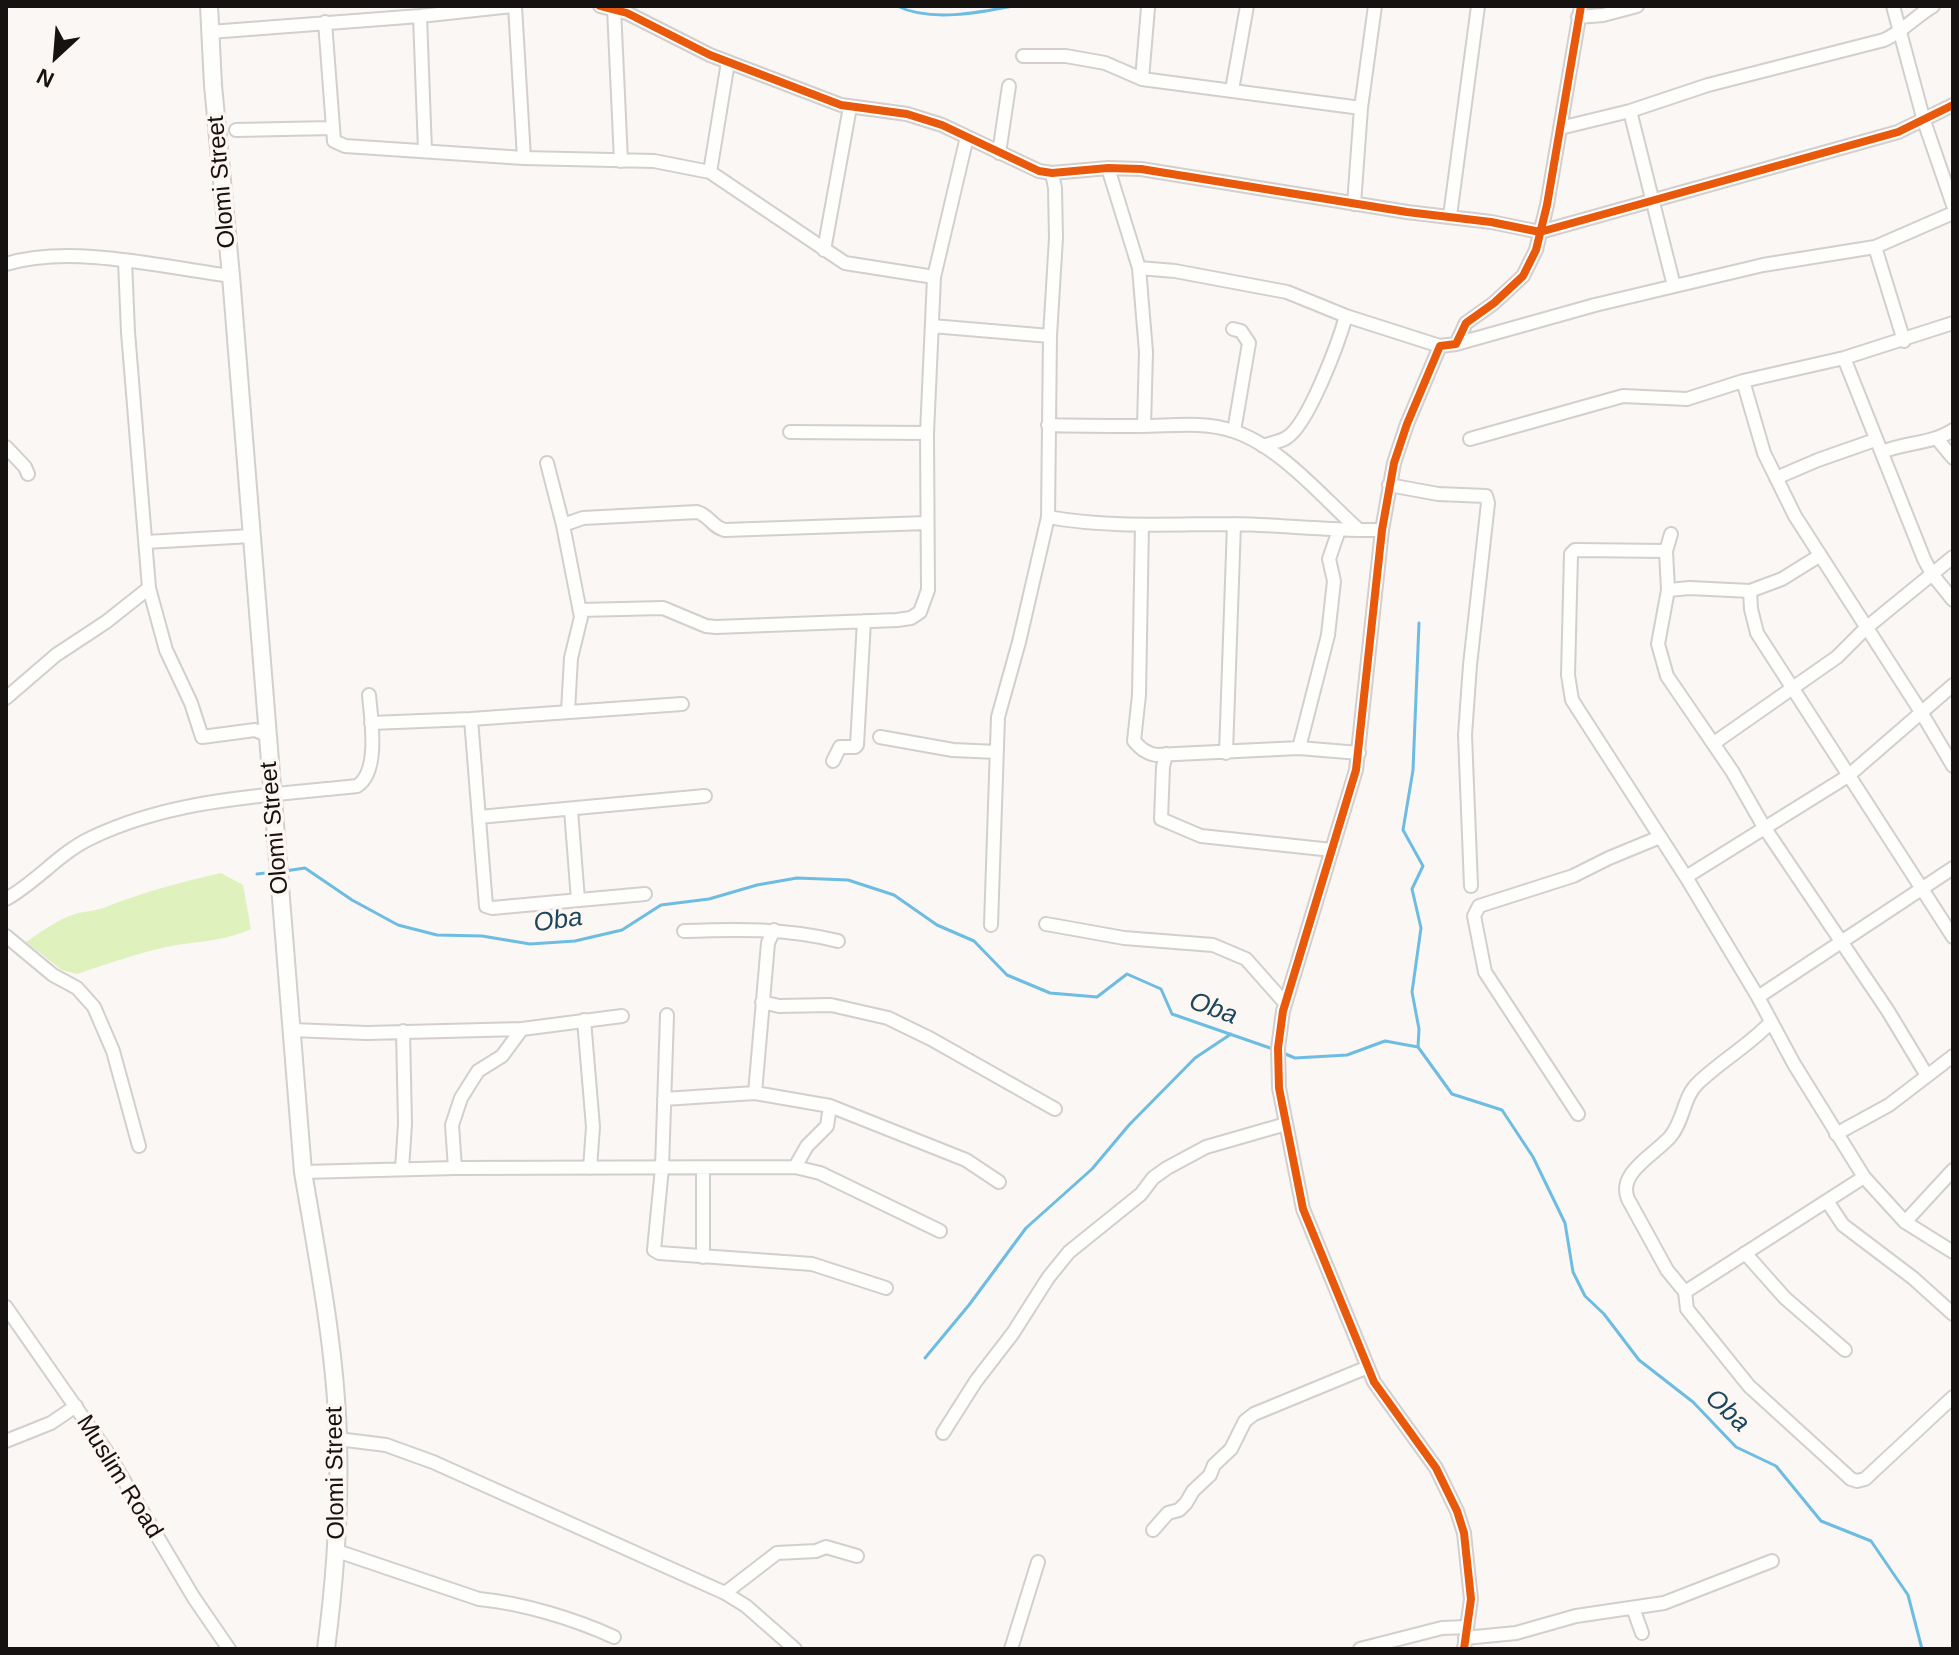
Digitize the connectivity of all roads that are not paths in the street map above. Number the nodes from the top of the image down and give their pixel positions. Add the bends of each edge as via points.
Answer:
1 (209, 6) edge
2 (513, 6) edge
3 (1247, 6) edge
4 (1375, 6) edge
5 (1478, 6) edge
6 (1637, 6) edge
7 (1893, 6) edge
8 (1933, 6) edge
9 (607, 7) edge
10 (1148, 8) edge
11 (444, 10) edge
12 (1580, 12) edge
13 (420, 16) junction
14 (325, 22) junction
15 (1900, 30) junction
16 (210, 32) junction
17 (1023, 56) dead end
18 (728, 62) junction
19 (1142, 79) junction
20 (1009, 86) dead end
21 (1232, 90) junction
22 (1953, 105) edge
23 (850, 107) junction
24 (1361, 108) junction
25 (1630, 111) junction
26 (1924, 121) junction
27 (331, 128) junction
28 (1560, 128) junction
29 (236, 130) dead end
30 (967, 137) junction
31 (425, 151) junction
32 (999, 153) junction
33 (524, 158) junction
34 (621, 161) junction
35 (1108, 168) junction
36 (710, 172) junction
37 (1052, 173) junction
38 (1653, 199) junction
39 (1354, 204) junction
40 (1953, 205) edge
41 (1953, 213) edge
42 (1450, 216) junction
43 (1540, 232) junction
44 (1875, 247) junction
45 (824, 250) junction
46 (125, 261) junction
47 (6, 264) edge
48 (1139, 268) junction
49 (231, 276) junction
50 (934, 277) junction
51 (1674, 286) junction
52 (1346, 316) junction
53 (1953, 323) edge
54 (932, 326) junction
55 (1233, 329) dead end
56 (1050, 336) junction
57 (1904, 341) junction
58 (1456, 344) junction
59 (1440, 346) junction
60 (1844, 358) junction
61 (1743, 381) junction
62 (1048, 425) junction
63 (1144, 426) junction
64 (1953, 430) edge
65 (1234, 431) junction
66 (790, 432) dead end
67 (927, 433) junction
68 (1288, 438) junction
69 (1470, 439) dead end
70 (1938, 440) junction
71 (1263, 446) junction
72 (1878, 446) junction
73 (6, 447) edge
74 (1953, 458) edge
75 (547, 463) dead end
76 (1288, 464) junction
77 (28, 474) dead end
78 (1776, 478) junction
79 (1389, 485) junction
80 (1048, 517) junction
81 (927, 523) junction
82 (1234, 524) junction
83 (563, 525) junction
84 (1142, 525) junction
85 (1339, 530) junction
86 (1359, 530) junction
87 (1382, 530) junction
88 (1671, 534) dead end
89 (251, 536) junction
90 (146, 542) junction
91 (1666, 551) junction
92 (1819, 556) junction
93 (1953, 557) edge
94 (1932, 574) junction
95 (149, 588) junction
96 (1668, 590) junction
97 (1750, 591) junction
98 (1953, 600) edge
99 (580, 610) junction
100 (864, 621) junction
101 (1866, 628) junction
102 (1953, 685) edge
103 (1791, 687) junction
104 (369, 695) dead end
105 (6, 698) edge
106 (682, 704) dead end
107 (568, 711) junction
108 (1921, 712) junction
109 (471, 719) junction
110 (371, 723) junction
111 (267, 735) junction
112 (880, 737) dead end
113 (1714, 743) junction
114 (1299, 748) junction
115 (997, 752) junction
116 (1226, 753) junction
117 (1359, 753) junction
118 (1166, 754) junction
119 (833, 761) dead end
120 (1953, 766) edge
121 (1848, 776) junction
122 (272, 795) junction
123 (705, 796) dead end
124 (571, 810) junction
125 (479, 817) junction
126 (1764, 827) junction
127 (1660, 837) junction
128 (1332, 850) junction
129 (1953, 868) edge
130 (1686, 877) junction
131 (1471, 886) dead end
132 (1921, 888) junction
133 (645, 894) dead end
134 (6, 899) edge
135 (578, 900) junction
136 (1046, 924) dead end
137 (991, 925) dead end
138 (774, 930) junction
139 (684, 931) dead end
140 (6, 936) edge
141 (1953, 937) edge
142 (838, 941) dead end
143 (1842, 943) junction
144 (1758, 997) junction
145 (762, 1002) junction
146 (1285, 1003) junction
147 (667, 1015) dead end
148 (622, 1016) dead end
149 (584, 1020) junction
150 (1770, 1023) junction
151 (522, 1029) junction
152 (292, 1030) junction
153 (403, 1031) junction
154 (1953, 1056) edge
155 (1926, 1074) junction
156 (755, 1093) junction
157 (664, 1099) junction
158 (830, 1106) junction
159 (1055, 1109) dead end
160 (1578, 1114) dead end
161 (1286, 1124) junction
162 (1836, 1134) junction
163 (139, 1146) dead end
164 (795, 1167) junction
165 (455, 1168) junction
166 (590, 1168) junction
167 (662, 1168) junction
168 (703, 1168) junction
169 (402, 1169) junction
170 (1953, 1170) edge
171 (303, 1172) junction
172 (1864, 1177) junction
173 (999, 1182) dead end
174 (1827, 1201) junction
175 (1905, 1222) junction
176 (940, 1231) dead end
177 (1953, 1252) edge
178 (1745, 1253) junction
179 (703, 1257) junction
180 (886, 1288) dead end
181 (1685, 1292) junction
182 (6, 1307) edge
183 (1953, 1314) edge
184 (1845, 1350) dead end
185 (1368, 1367) junction
186 (1953, 1397) edge
187 (76, 1406) junction
188 (943, 1433) dead end
189 (338, 1439) junction
190 (6, 1441) edge
191 (1153, 1530) dead end
192 (337, 1551) junction
193 (857, 1556) dead end
194 (1772, 1561) dead end
195 (1038, 1562) dead end
196 (725, 1593) junction
197 (1633, 1608) junction
198 (1642, 1633) dead end
199 (614, 1637) dead end
200 (1465, 1638) edge
201 (229, 1649) edge
202 (326, 1649) edge
203 (795, 1649) edge
204 (1011, 1649) edge
205 (1360, 1649) edge

1 - 16 main road, Olomi Street
2 - 11 street
2 - 33 street
3 - 21 street
4 - 24 street
5 - 42 street
6 - 12 street via 1603,15
7 - 15 street
8 - 15 street
9 - 18 street
9 - 34 street
10 - 19 street
11 - 13 street
12 - 28 street
13 - 14 street
13 - 31 street
14 - 16 street
14 - 27 street
15 - 25 street via 1884,40 1708,85
15 - 26 street
16 - 49 main road, Olomi Street
17 - 19 street via 1105,63
18 - 23 street
18 - 36 street
19 - 21 street
20 - 32 street
21 - 24 street
22 - 26 street
23 - 30 street via 907,114
23 - 45 street
24 - 39 street
25 - 28 street
25 - 38 street
26 - 38 street
26 - 40 street
27 - 29 street
27 - 31 street via 334,141 345,146
28 - 43 street
30 - 32 street
30 - 50 street
31 - 33 street
32 - 37 street
33 - 34 street
34 - 36 street via 654,161
35 - 37 street
35 - 39 street
35 - 48 street
36 - 45 street
37 - 56 street via 1056,238
38 - 43 street
38 - 51 street
39 - 42 street
41 - 44 street
42 - 43 street
43 - 58 street via 1523,276 1466,323
44 - 51 street
44 - 57 street
45 - 50 street via 845,263
46 - 47 street via 78,257
46 - 49 street
46 - 90 street
48 - 52 street via 1287,292
48 - 63 street via 1146,352
49 - 89 main road, Olomi Street
50 - 54 street
51 - 58 street
52 - 59 street
52 - 68 street via 1314,399
53 - 57 street
54 - 56 street
54 - 67 street
55 - 65 street via 1249,343
56 - 62 street
57 - 60 street
58 - 59 street
59 - 79 street via 1407,424
60 - 61 street
60 - 72 street
61 - 69 street via 1687,399 1623,396
61 - 78 street
62 - 63 street
62 - 80 street
63 - 65 street
64 - 70 street
65 - 71 street
66 - 67 street
67 - 81 street
68 - 71 street
68 - 76 street
70 - 72 street
70 - 74 street
71 - 76 street
72 - 78 street
72 - 94 street
73 - 77 street
75 - 83 street
76 - 86 street
78 - 92 street
79 - 87 street
79 - 131 street via 1438,494 1479,494 1488,503 1465,735
80 - 84 street
80 - 115 street via 998,717
81 - 83 street via 725,530 697,512 583,518
81 - 100 street via 928,590 920,612 911,618
82 - 84 street
82 - 85 street
82 - 116 street
83 - 99 street
84 - 118 street via 1134,741 1144,752
85 - 86 street
85 - 114 street via 1329,559 1334,581 1328,635
86 - 87 street
87 - 117 street
88 - 91 street
89 - 90 street
89 - 111 main road, Olomi Street
90 - 95 street
91 - 96 street
91 - 127 street via 1571,554 1568,675 1572,700
92 - 97 street
92 - 101 street
93 - 94 street
94 - 98 street
94 - 101 street
95 - 105 street
95 - 111 street via 166,650 202,737 255,730
96 - 97 street
96 - 113 street via 1660,657 1687,708
97 - 103 street via 1757,633
99 - 100 street via 663,608 716,627
99 - 107 street
100 - 119 street via 857,745 840,747
101 - 103 street via 1837,657
101 - 108 street
102 - 108 street
103 - 113 street
103 - 121 street
104 - 110 street
106 - 107 street
107 - 109 street
108 - 120 street
108 - 121 street
109 - 110 street
109 - 125 street
110 - 122 street via 371,770 363,783
111 - 122 main road, Olomi Street
112 - 115 street
113 - 126 street
114 - 116 street
114 - 117 street
115 - 137 street
116 - 118 street
117 - 128 street
118 - 128 street via 1161,819 1201,836
121 - 126 street
121 - 132 street
122 - 134 street via 212,801 136,819 71,848
122 - 152 main road, Olomi Street
123 - 124 street
124 - 125 street
124 - 135 street
125 - 135 street via 486,906
126 - 130 street
126 - 143 street
127 - 130 street
127 - 160 street via 1573,876 1479,906 1474,916 1485,972
128 - 146 street
129 - 132 street
130 - 144 street
132 - 141 street
132 - 143 street
133 - 135 street
136 - 146 street via 1124,938 1213,945 1246,959
138 - 139 street
138 - 142 street
138 - 145 street
140 - 163 street via 83,993 100,1016
143 - 144 street
143 - 155 street
144 - 150 street
145 - 156 street
145 - 159 street via 831,1005 888,1018
146 - 161 street via 1278,1068
147 - 157 street
148 - 149 street
149 - 151 street
149 - 166 street via 593,1127
150 - 162 street
150 - 181 street via 1696,1085 1675,1131 1626,1179 1628,1199
151 - 153 street
151 - 165 street via 502,1056 478,1071 461,1098 452,1125
152 - 153 street
152 - 171 main road, Olomi Street
153 - 169 street
154 - 155 street
155 - 162 street via 1889,1105
156 - 157 street
156 - 158 street
157 - 167 street
158 - 164 street via 827,1126
158 - 173 street via 966,1160
161 - 185 street via 1307,1223
161 - 188 street via 1206,1147 1167,1168 1069,1252
162 - 172 street
164 - 168 street
164 - 176 street via 820,1173
165 - 166 street
165 - 169 street
166 - 167 street
167 - 168 street
167 - 179 street via 654,1250
168 - 179 street
169 - 171 street
170 - 175 street
171 - 189 main road, Olomi Street via 321,1277
172 - 174 street
172 - 175 street
174 - 178 street
174 - 183 street via 1843,1225
175 - 177 street
178 - 181 street
178 - 184 street via 1785,1298
179 - 180 street via 812,1264
181 - 186 street via 1687,1309 1749,1386 1851,1479 1865,1479
182 - 187 street, Muslim Road
185 - 191 street via 1254,1414 1186,1503
185 - 200 street via 1436,1468 1457,1511 1470,1578
187 - 190 street via 51,1423
187 - 201 street, Muslim Road
189 - 192 main road, Olomi Street
189 - 196 street via 386,1445 433,1462
192 - 199 street via 479,1599 589,1625
192 - 202 main road, Olomi Street
193 - 196 street via 826,1547 777,1553
194 - 197 street via 1689,1595
195 - 204 street
196 - 203 street
197 - 198 street
197 - 200 street via 1584,1614 1516,1633
200 - 205 street via 1442,1628

